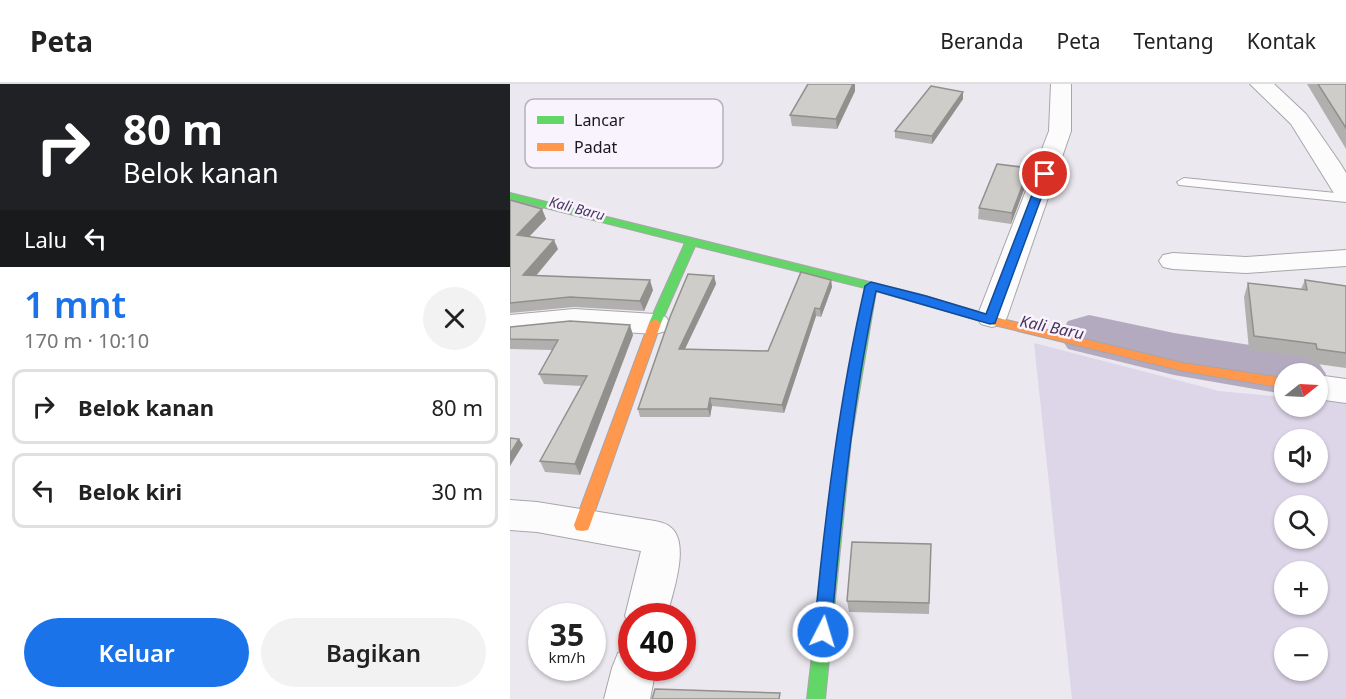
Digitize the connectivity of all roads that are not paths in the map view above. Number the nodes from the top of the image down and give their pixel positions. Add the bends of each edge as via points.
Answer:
1 (1061, 84) edge
2 (1260, 84) edge
3 (1184, 182) dead end
4 (1346, 193) edge
5 (510, 196) edge
6 (1346, 198) edge
7 (691, 242) junction
8 (1346, 258) edge
9 (1173, 261) dead end
10 (871, 286) junction
11 (991, 318) junction
12 (655, 324) junction
13 (510, 325) edge
14 (1274, 382) edge
15 (1328, 389) edge
16 (1346, 391) edge
17 (510, 515) edge
18 (582, 525) junction
19 (649, 603) edge
20 (631, 681) edge
21 (627, 699) edge
22 (816, 699) edge

1 - 11 street via 1060,131
2 - 4 street via 1276,94 1304,126
3 - 6 lane
5 - 7 street
7 - 10 street
7 - 12 street
8 - 9 street via 1255,265
10 - 11 street
10 - 22 street via 855,359 835,497
11 - 14 street via 1183,368
12 - 13 street via 574,319
12 - 18 street
15 - 16 street
17 - 18 street
18 - 19 street via 655,537 661,544 661,555
20 - 21 street

